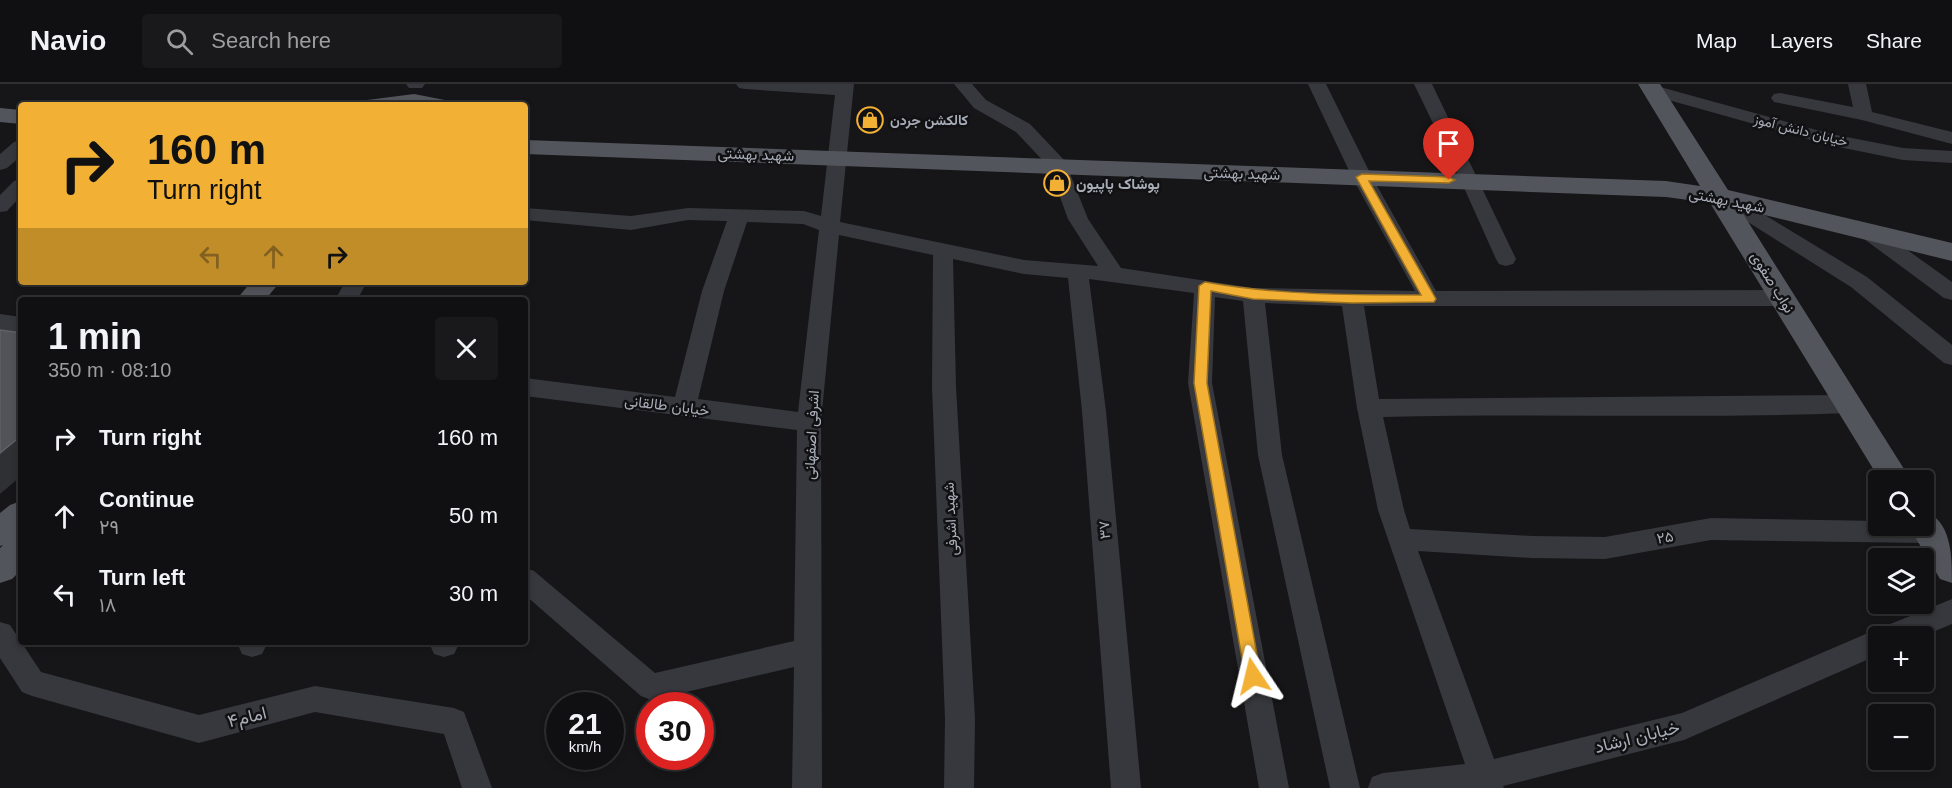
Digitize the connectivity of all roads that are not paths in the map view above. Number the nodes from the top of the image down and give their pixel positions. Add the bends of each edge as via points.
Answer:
1 (416, 84) edge
2 (745, 84) edge
3 (963, 84) edge
4 (1317, 84) edge
5 (1423, 84) edge
6 (1857, 84) edge
7 (845, 87) edge
8 (1651, 87) edge
9 (437, 98) edge
10 (1780, 98) dead end
11 (387, 102) edge
12 (395, 102) edge
13 (1864, 115) junction
14 (0, 116) edge
15 (18, 117) edge
16 (1952, 138) edge
17 (528, 147) edge
18 (18, 149) edge
19 (838, 157) junction
20 (1952, 157) edge
21 (0, 164) edge
22 (1058, 165) junction
23 (1362, 177) junction
24 (1471, 181) junction
25 (18, 187) edge
26 (1720, 196) junction
27 (0, 206) edge
28 (528, 214) edge
29 (739, 215) junction
30 (830, 226) junction
31 (1867, 231) junction
32 (943, 250) junction
33 (1952, 252) edge
34 (1506, 259) dead end
35 (1078, 272) junction
36 (1114, 274) junction
37 (264, 285) edge
38 (285, 285) edge
39 (1205, 286) junction
40 (1952, 294) edge
41 (1253, 295) junction
42 (252, 297) edge
43 (275, 297) edge
44 (1783, 298) junction
45 (1352, 299) junction
46 (1430, 299) junction
47 (0, 322) edge
48 (18, 325) edge
49 (1952, 357) edge
50 (528, 387) edge
51 (1849, 404) junction
52 (684, 407) junction
53 (1369, 408) junction
54 (809, 422) junction
55 (1890, 470) edge
56 (18, 517) edge
57 (1868, 528) edge
58 (0, 533) edge
59 (1932, 536) edge
60 (1401, 539) junction
61 (18, 552) edge
62 (0, 569) edge
63 (1952, 569) edge
64 (528, 582) edge
65 (1952, 611) edge
66 (1917, 626) edge
67 (0, 634) edge
68 (1868, 646) edge
69 (807, 651) junction
70 (1487, 782) edge
71 (477, 788) edge
72 (807, 788) edge
73 (959, 788) edge
74 (1126, 788) edge
75 (1274, 788) edge
76 (1346, 788) edge
77 (1383, 788) edge

1 - 11 main road
2 - 7 street
3 - 22 street via 980,104 1023,128
4 - 23 street
5 - 24 street
6 - 13 street
7 - 19 street, اشرفی اصفهانی
8 - 20 street, خیابان دانش آموز via 1829,139 1903,154
8 - 26 main road, نواب صفوی
9 - 12 main road
10 - 13 street
13 - 16 street
14 - 15 main road
17 - 19 main road, شهید بهشتی
18 - 21 street
19 - 22 main road, شهید بهشتی
19 - 30 street, اشرفی اصفهانی
22 - 23 main road, شهید بهشتی
22 - 36 street via 1078,219
23 - 24 main road, شهید بهشتی
23 - 46 street
24 - 26 main road, شهید بهشتی via 1666,189
24 - 34 street
25 - 27 street
26 - 31 main road, شهید بهشتی
26 - 44 main road, نواب صفوی
26 - 49 street via 1859,282
28 - 29 street via 632,223 688,214
29 - 30 street via 804,218
29 - 52 street via 713,291
30 - 32 street
30 - 54 street, اشرفی اصفهانی
31 - 33 main road, شهید بهشتی
31 - 40 street
32 - 35 street via 1024,267
32 - 73 street, شهید اشرفی via 944,387 960,719
35 - 36 street
35 - 74 street, ۳۷ via 1094,411
36 - 39 street
37 - 42 main road
38 - 43 main road
39 - 41 street
39 - 75 street via 1200,383
41 - 45 street
41 - 76 street via 1270,455
44 - 46 street
44 - 51 main road, نواب صفوی
45 - 46 street
45 - 53 street
47 - 48 street
50 - 52 street, خیابان طالقانی
51 - 53 street
51 - 55 main road, نواب صفوی
52 - 54 street, خیابان طالقانی
53 - 60 street
54 - 69 street, اشرفی اصفهانی
56 - 58 main road
57 - 60 street, ۲۵ via 1711,529 1605,548
59 - 63 main road
60 - 70 street
61 - 62 main road
64 - 69 street via 651,687
65 - 66 street
67 - 71 street, امام۴ via 32,683 199,729 315,699 454,722
68 - 70 street, خیابان ارشاد via 1684,726
69 - 72 street, اشرفی اصفهانی
70 - 77 street, خیابان ارشاد

